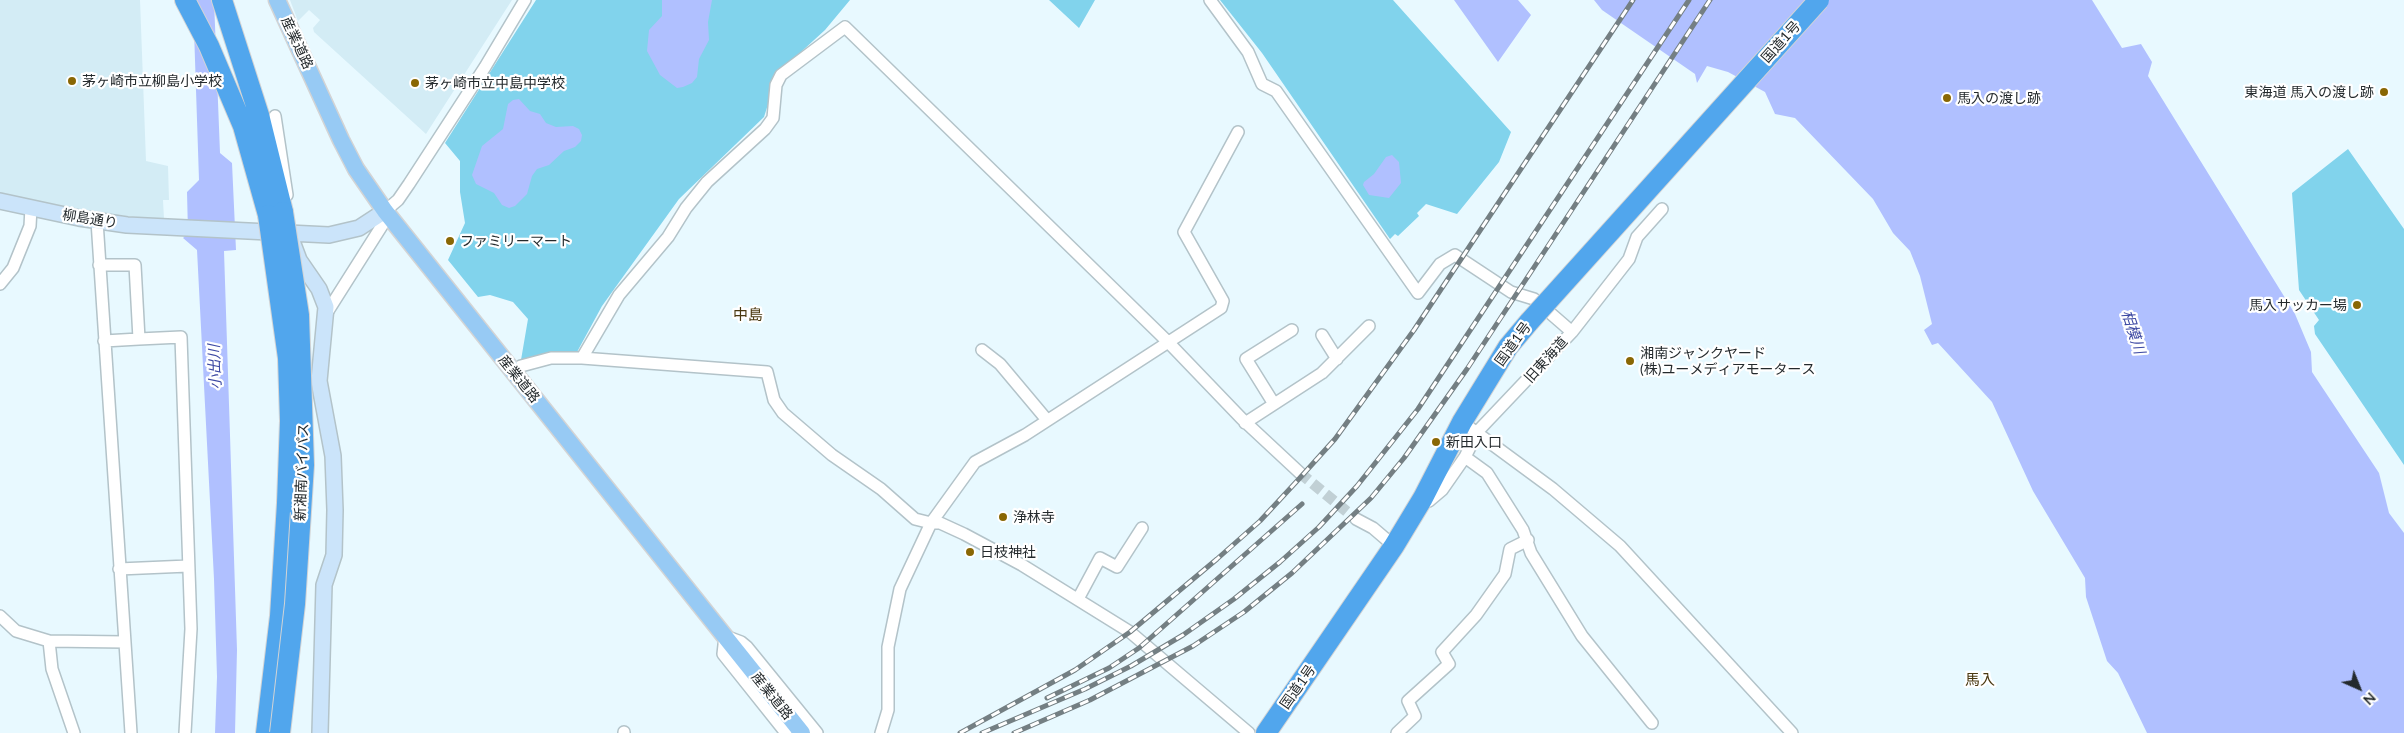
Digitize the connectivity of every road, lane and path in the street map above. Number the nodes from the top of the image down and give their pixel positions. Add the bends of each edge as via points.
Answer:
1 (185, 0) edge
2 (222, 0) edge
3 (277, 0) edge
4 (525, 0) edge
5 (1210, 0) edge
6 (1819, 0) edge
7 (275, 116) dead end
8 (1238, 132) dead end
9 (0, 201) edge
10 (31, 208) junction
11 (1662, 209) dead end
12 (387, 213) junction
13 (275, 214) junction
14 (97, 221) junction
15 (291, 233) junction
16 (100, 266) junction
17 (0, 284) edge
18 (326, 314) junction
19 (1369, 326) dead end
20 (1292, 330) dead end
21 (1572, 332) junction
22 (1322, 335) dead end
23 (139, 339) junction
24 (104, 341) junction
25 (1169, 343) junction
26 (982, 350) dead end
27 (582, 358) junction
28 (1337, 359) junction
29 (513, 371) junction
30 (1274, 404) junction
31 (1047, 420) junction
32 (1246, 422) junction
33 (1470, 427) junction
34 (1465, 458) junction
35 (1300, 473) tunnel mouth
36 (1423, 498) junction
37 (1356, 519) tunnel mouth
38 (931, 523) junction
39 (1142, 528) dead end
40 (1528, 540) junction
41 (1394, 546) junction
42 (188, 566) junction
43 (119, 569) junction
44 (1078, 599) junction
45 (0, 616) edge
46 (725, 636) junction
47 (49, 641) junction
48 (124, 642) junction
49 (1652, 723) dead end
50 (74, 733) edge
51 (131, 733) edge
52 (185, 733) edge
53 (266, 733) edge
54 (280, 733) edge
55 (320, 733) edge
56 (786, 733) edge
57 (802, 733) edge
58 (817, 733) edge
59 (881, 733) edge
60 (1249, 733) edge
61 (1266, 733) edge
62 (1397, 733) edge
63 (1792, 733) edge

1 - 13 highway via 209,46 243,126
2 - 13 highway via 258,115
3 - 12 main road, 産業道路 via 345,148
4 - 12 street via 485,68
5 - 21 street via 1248,52 1262,84 1276,92 1418,293 1440,264 1455,255 1511,292 1534,299
6 - 33 highway, 国道1号, bridge via 1528,322 1508,348
7 - 15 street via 283,155
8 - 25 street via 1184,232 1223,302 1221,308
9 - 10 street, 柳島通り
10 - 14 street, 柳島通り
10 - 17 street via 30,226 12,268
11 - 21 street, 旧東海道 via 1638,237 1629,259
12 - 15 street via 341,233
12 - 18 street
12 - 29 main road, 産業道路
13 - 53 highway, 新湘南バイパス, bridge via 288,358 290,421 280,616
13 - 54 highway, 新湘南バイパス, bridge via 299,316 304,465 295,604
14 - 15 street, 柳島通り
14 - 16 street
15 - 18 street via 295,252 319,289
16 - 23 street via 135,265
16 - 24 street
18 - 55 street via 320,387 333,456 335,510 334,555 324,586
19 - 28 street
20 - 30 street via 1246,360
21 - 33 street, 旧東海道
22 - 28 street
23 - 24 street
23 - 42 street via 181,337
24 - 43 street
25 - 27 street via 845,26 781,75 769,124 707,182 686,208 668,237 619,295
25 - 31 street
25 - 32 street
26 - 31 street via 1000,364
27 - 29 street via 551,358
27 - 38 street via 767,372 774,400 783,414 914,519
28 - 30 street via 1322,373
29 - 46 main road, 産業道路
30 - 32 street
31 - 38 street via 975,462
32 - 35 street
33 - 34 street, 旧東海道
33 - 36 highway, 国道1号
33 - 63 street via 1620,546
34 - 36 street, 旧東海道 via 1442,490 1429,502
34 - 40 street via 1487,473
36 - 41 highway, 国道1号
37 - 41 street via 1374,528
38 - 44 street via 940,523 964,534
38 - 59 street via 900,589 894,613 888,647 888,710
39 - 44 street via 1117,567 1100,558
40 - 49 street via 1531,552 1582,636
40 - 62 street via 1510,549 1505,574 1476,615 1442,652 1449,664 1408,700 1415,716
41 - 61 highway, 国道1号
42 - 43 street
42 - 52 street via 190,670
43 - 48 street
44 - 60 street via 1130,632
45 - 47 street via 16,631
46 - 56 street via 723,654
46 - 57 main road, 産業道路
46 - 58 street via 747,647
47 - 48 street
47 - 50 street via 52,670
48 - 51 street

